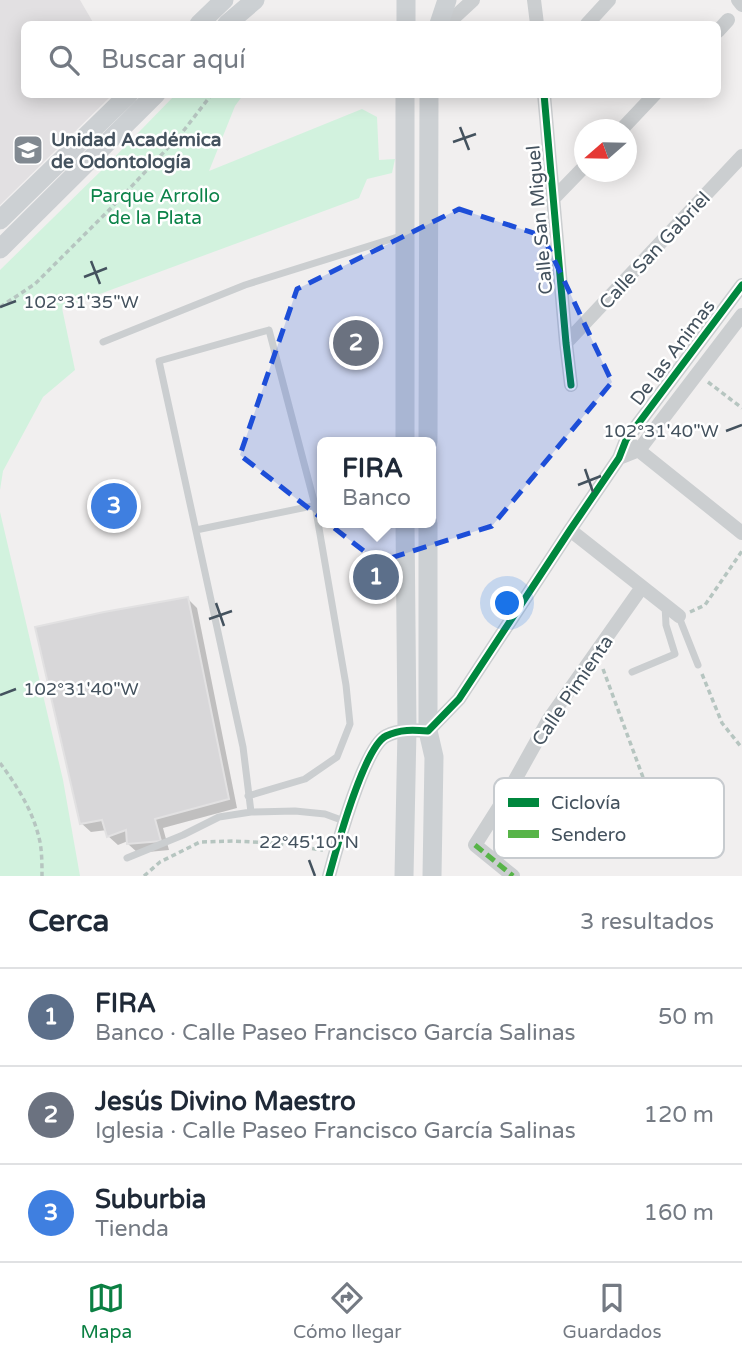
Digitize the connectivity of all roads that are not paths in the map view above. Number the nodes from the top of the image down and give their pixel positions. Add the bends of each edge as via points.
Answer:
1 (224, 0) edge
2 (255, 0) edge
3 (406, 0) edge
4 (447, 0) edge
5 (473, 0) edge
6 (534, 0) edge
7 (609, 0) edge
8 (738, 0) edge
9 (742, 5) edge
10 (728, 20) dead end
11 (202, 21) edge
12 (230, 21) edge
13 (405, 21) edge
14 (440, 21) edge
15 (450, 21) edge
16 (537, 21) edge
17 (590, 21) edge
18 (721, 28) edge
19 (125, 98) edge
20 (152, 98) edge
21 (405, 98) edge
22 (429, 98) edge
23 (544, 98) edge
24 (651, 98) edge
25 (631, 119) edge
26 (742, 156) edge
27 (574, 177) edge
28 (554, 198) junction
29 (0, 220) edge
30 (405, 235) junction
31 (0, 248) edge
32 (742, 285) edge
33 (742, 316) edge
34 (103, 342) dead end
35 (566, 343) junction
36 (571, 385) dead end
37 (405, 437) edge
38 (428, 437) edge
39 (626, 440) junction
40 (639, 450) junction
41 (619, 458) junction
42 (317, 498) edge
43 (317, 505) edge
44 (322, 528) edge
45 (405, 528) edge
46 (428, 528) edge
47 (196, 530) junction
48 (570, 530) junction
49 (742, 533) edge
50 (642, 587) junction
51 (665, 605) junction
52 (679, 617) joint
53 (698, 665) road end
54 (632, 672) dead end
55 (407, 730) junction
56 (428, 731) junction
57 (516, 778) edge
58 (248, 796) junction
59 (251, 812) junction
60 (494, 815) edge
61 (344, 821) junction
62 (127, 858) dead end
63 (329, 876) edge
64 (404, 876) edge
65 (432, 876) edge
66 (513, 876) edge

1 - 11 main road
2 - 12 main road
3 - 13 main road
4 - 14 main road
5 - 15 street
6 - 16 street
7 - 17 street
8 - 9 street
10 - 18 street
19 - 29 main road
20 - 31 main road
21 - 30 main road
22 - 38 main road
23 - 28 street, Calle San Miguel
24 - 25 street
26 - 35 street, Calle San Gabriel
27 - 28 street
28 - 35 street, Calle San Miguel
30 - 34 lane via 245,285
30 - 37 main road
32 - 39 street, De las Animas
33 - 40 street, De las Animas
35 - 36 street, Calle San Miguel
39 - 40 street
39 - 41 street, De las Animas
40 - 41 street
40 - 49 street
41 - 48 street, De las Animas
42 - 47 lane via 270,330 159,361
43 - 47 lane
44 - 58 lane via 349,724 337,757 305,779
45 - 55 main road
46 - 56 main road
47 - 58 lane via 243,747
48 - 50 street
48 - 56 street, De las Animas via 459,699
50 - 51 street
50 - 57 street, Calle Pimienta via 549,719
51 - 52 street
51 - 54 lane via 675,654
52 - 53 lane
55 - 56 street
55 - 61 street via 383,737 368,760
55 - 64 main road
56 - 65 main road via 434,757
58 - 59 lane
59 - 61 lane via 295,811
59 - 62 lane via 219,817
60 - 66 street, Calle Pimienta via 475,845
61 - 63 street

